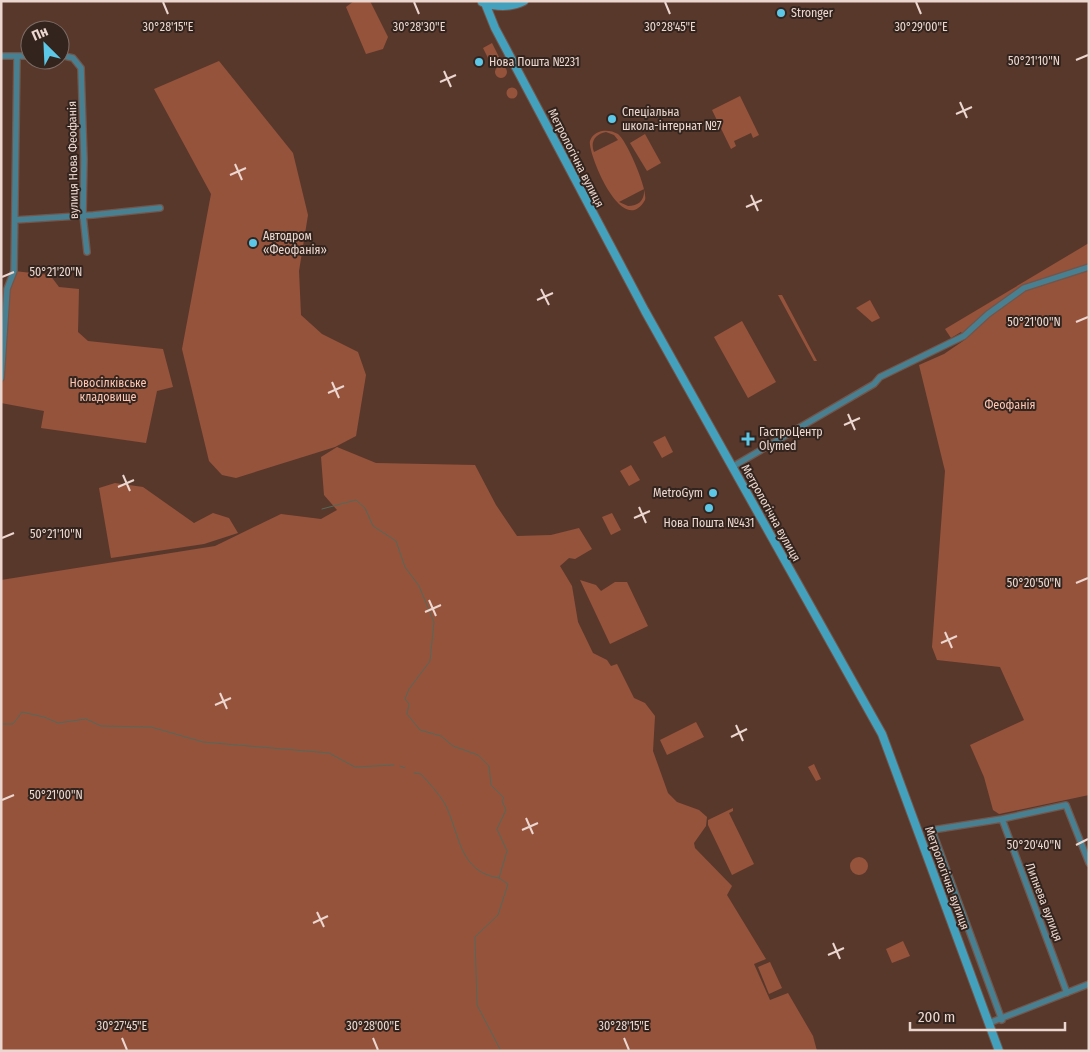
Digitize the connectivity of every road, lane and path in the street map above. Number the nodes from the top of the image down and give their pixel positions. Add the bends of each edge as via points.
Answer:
1 (524, 1) edge
2 (482, 2) edge
3 (1, 56) edge
4 (17, 56) joint
5 (70, 57) edge
6 (160, 208) dead end
7 (83, 215) junction
8 (15, 220) junction
9 (87, 252) dead end
10 (1089, 267) edge
11 (4, 289) edge
12 (1, 378) edge
13 (732, 467) junction
14 (1002, 819) junction
15 (1089, 863) edge
16 (1089, 984) edge
17 (1067, 993) junction
18 (1002, 1020) junction
19 (989, 1024) junction
20 (999, 1051) edge

1 - 2 street, Метрологічна вулиця via 514,6
2 - 13 street, Метрологічна вулиця via 596,222
3 - 4 street
4 - 8 street
5 - 7 street, вулиця Нова Феофанія via 81,68
6 - 7 street
7 - 8 street
7 - 9 street, вулиця Нова Феофанія
8 - 11 street via 14,271
10 - 13 street via 1024,288 964,336 880,377 874,384
11 - 12 street
13 - 19 street, Метрологічна вулиця via 882,734
14 - 15 street via 1064,805 1069,808
14 - 17 street, Липнева вулиця
14 - 18 street via 932,831
16 - 17 street
17 - 18 street
18 - 19 street
19 - 20 street, Метрологічна вулиця

